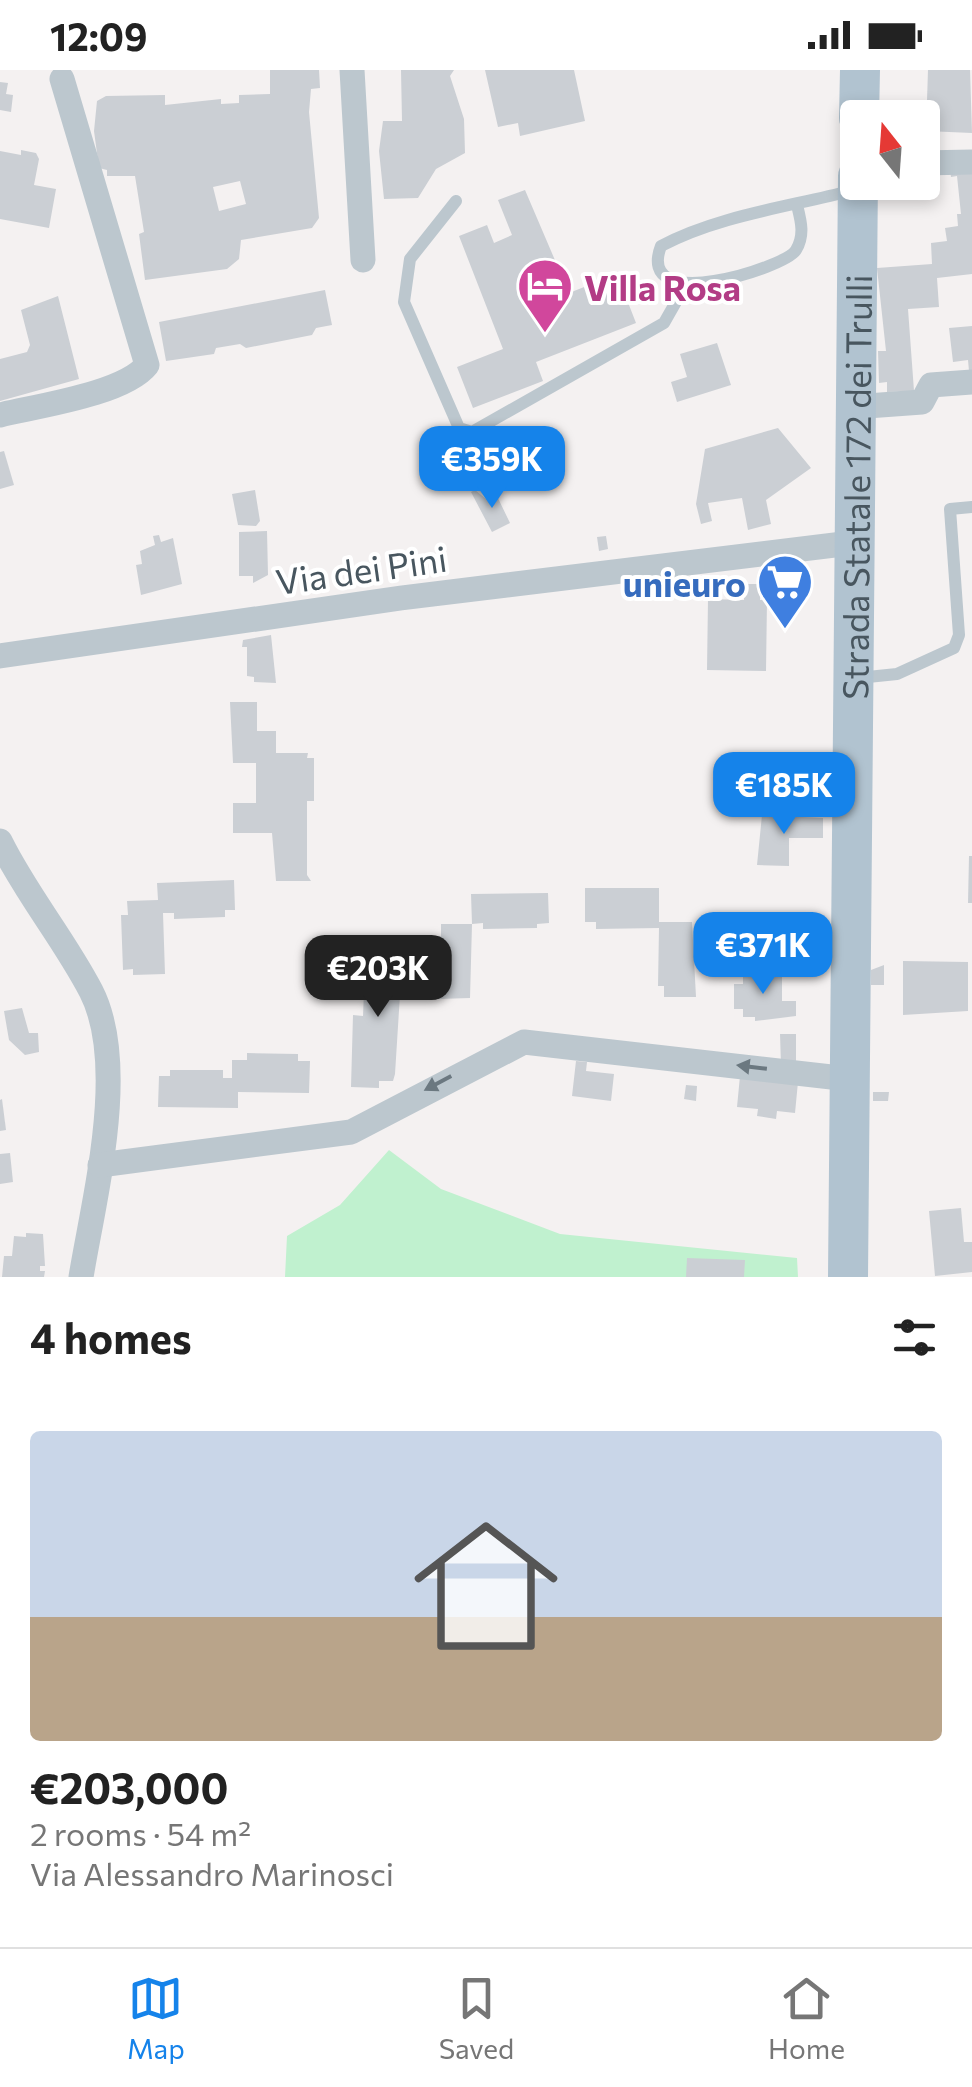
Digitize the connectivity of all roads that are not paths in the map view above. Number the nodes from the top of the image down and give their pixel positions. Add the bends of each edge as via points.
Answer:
1 (352, 70) edge
2 (860, 70) edge
3 (63, 73) edge
4 (859, 100) edge
5 (972, 162) edge
6 (940, 163) edge
7 (840, 189) edge
8 (857, 200) edge
9 (456, 202) dead end
10 (796, 205) junction
11 (363, 260) dead end
12 (685, 286) junction
13 (972, 382) edge
14 (854, 407) junction
15 (0, 415) edge
16 (972, 507) edge
17 (851, 543) junction
18 (972, 641) edge
19 (954, 648) junction
20 (0, 656) edge
21 (851, 678) junction
22 (0, 841) edge
23 (848, 1079) junction
24 (100, 1165) junction
25 (81, 1277) edge
26 (848, 1277) edge

1 - 11 street
2 - 4 main road
3 - 15 street via 147,366 138,377 110,387
5 - 6 street
7 - 10 lane
8 - 14 main road, Strada Statale 172 dei Trulli
9 - 12 lane via 410,259 404,302 459,428 472,432 664,323
10 - 12 lane via 802,235 794,254
10 - 12 lane via 684,233 661,246 661,270
13 - 14 street via 931,384 922,402
14 - 17 main road, Strada Statale 172 dei Trulli
16 - 19 lane via 950,509 959,635
17 - 20 street, Via dei Pini
17 - 21 main road, Strada Statale 172 dei Trulli
18 - 19 lane
19 - 21 lane via 897,674
21 - 23 main road, Strada Statale 172 dei Trulli
22 - 24 street via 103,1021 107,1076
23 -> 24 street via 524,1042 351,1132
23 - 26 main road, Strada Statale 172 dei Trulli
24 - 25 street

